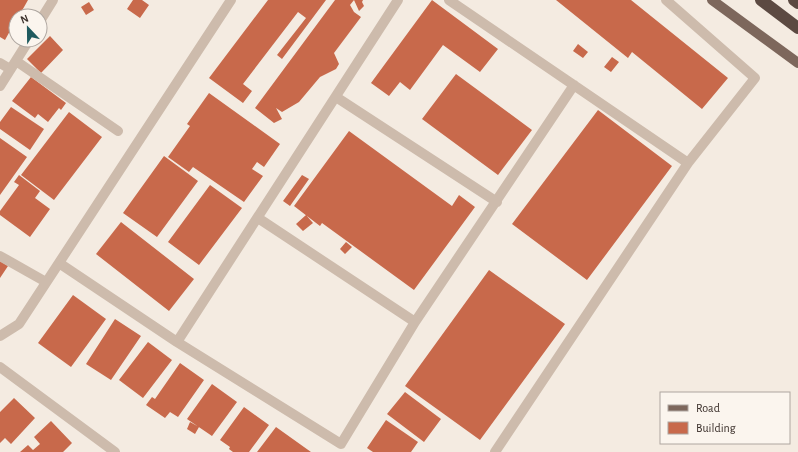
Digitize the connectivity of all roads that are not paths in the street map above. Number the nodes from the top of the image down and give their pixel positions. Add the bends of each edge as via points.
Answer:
1 (231, 0) edge
2 (398, 0) edge
3 (449, 0) edge
4 (666, 0) edge
5 (712, 0) edge
6 (761, 0) edge
7 (794, 0) edge
8 (798, 3) edge
9 (798, 28) edge
10 (23, 48) edge
11 (798, 63) edge
12 (0, 64) edge
13 (13, 65) junction
14 (574, 85) junction
15 (0, 86) edge
16 (336, 97) junction
17 (118, 131) dead end
18 (688, 163) junction
19 (497, 202) junction
20 (258, 218) junction
21 (0, 256) edge
22 (59, 263) junction
23 (46, 282) junction
24 (415, 322) junction
25 (0, 336) edge
26 (177, 342) junction
27 (0, 366) edge
28 (115, 452) edge
29 (494, 452) edge

1 - 22 street
2 - 16 street
3 - 14 street
4 - 18 street via 755,78
5 - 11 main road
6 - 9 highway
7 - 8 highway
10 - 13 street
12 - 13 street
13 - 15 street
13 - 17 street
14 - 18 street
14 - 19 street
16 - 19 street
16 - 20 street
18 - 29 street
19 - 24 street
20 - 24 street
20 - 26 street
21 - 23 street
22 - 23 street
22 - 26 street
23 - 25 street via 19,324
24 - 26 street via 341,444
27 - 28 street

